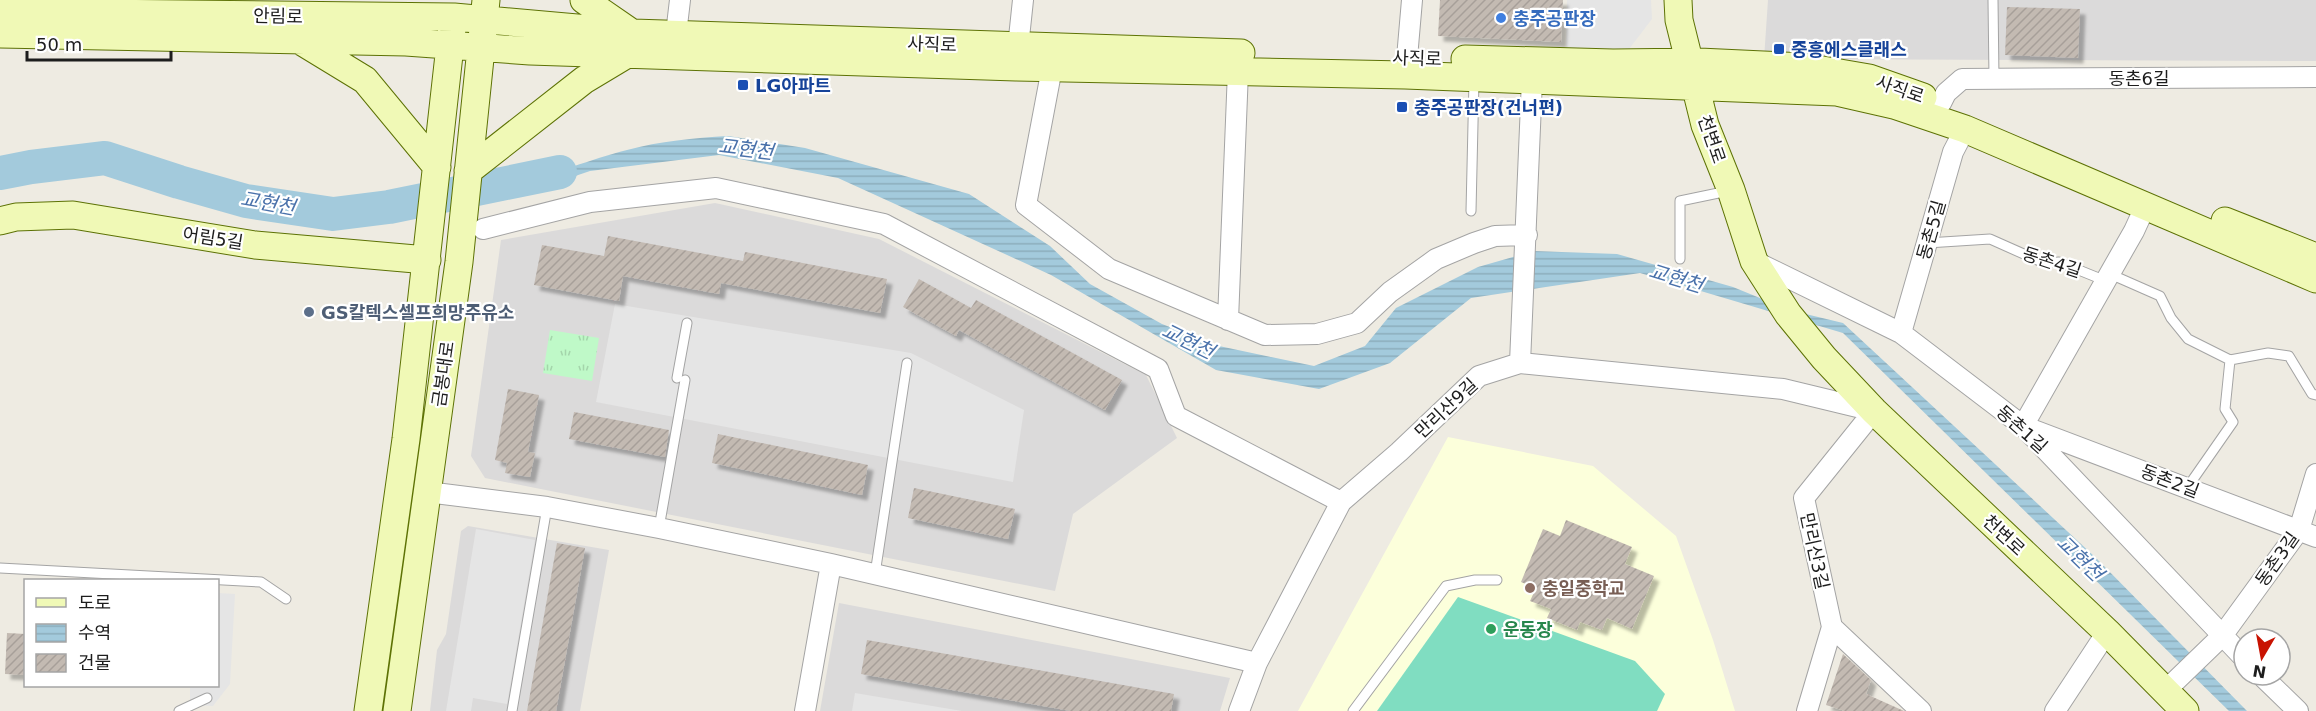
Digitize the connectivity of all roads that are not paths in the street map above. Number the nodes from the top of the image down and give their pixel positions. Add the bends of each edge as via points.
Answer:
1 (353, 0) edge
2 (584, 0) edge
3 (680, 0) edge
4 (1023, 0) edge
5 (1412, 0) edge
6 (1678, 0) edge
7 (1993, 0) edge
8 (455, 9) edge
9 (0, 12) edge
10 (313, 17) junction
11 (484, 22) edge
12 (0, 34) edge
13 (676, 34) junction
14 (300, 40) junction
15 (631, 43) junction
16 (451, 44) junction
17 (1017, 57) junction
18 (1407, 58) junction
19 (1052, 68) junction
20 (1238, 72) junction
21 (1692, 73) junction
22 (2316, 77) edge
23 (1474, 78) junction
24 (1994, 78) junction
25 (1532, 80) junction
26 (1941, 103) junction
27 (1965, 129) junction
28 (437, 166) junction
29 (468, 171) junction
30 (1731, 190) junction
31 (2145, 207) junction
32 (1471, 211) dead end
33 (0, 221) edge
34 (483, 229) dead end
35 (1527, 235) junction
36 (1927, 243) junction
37 (2316, 257) edge
38 (1680, 259) dead end
39 (427, 260) junction
40 (1754, 261) junction
41 (2108, 277) junction
42 (2316, 279) edge
43 (1228, 320) junction
44 (687, 323) dead end
45 (1901, 333) junction
46 (2230, 360) junction
47 (907, 363) dead end
48 (1520, 363) junction
49 (2316, 395) edge
50 (1874, 411) junction
51 (2023, 426) junction
52 (2316, 474) edge
53 (2187, 488) junction
54 (427, 492) junction
55 (1341, 502) junction
56 (547, 507) junction
57 (659, 528) junction
58 (2307, 534) edge
59 (831, 564) junction
60 (0, 568) edge
61 (875, 574) junction
62 (205, 579) edge
63 (219, 580) edge
64 (1497, 580) dead end
65 (286, 599) dead end
66 (1832, 627) junction
67 (2107, 632) junction
68 (2218, 639) junction
69 (2232, 649) edge
70 (1257, 663) junction
71 (2273, 687) edge
72 (2165, 691) junction
73 (179, 711) edge
74 (201, 711) edge
75 (368, 711) edge
76 (396, 711) edge
77 (512, 711) edge
78 (805, 711) edge
79 (1239, 711) edge
80 (1353, 711) edge
81 (1807, 711) edge
82 (1921, 711) edge
83 (2055, 711) edge
84 (2186, 711) edge
85 (2298, 711) edge

1 - 10 street
2 - 15 street
3 - 13 street
4 - 17 street
5 - 18 street
6 - 21 street, 천변로
7 - 24 lane
8 - 10 street, 안림로
8 - 11 street, 안림로
8 - 16 street, 금봉대로
9 - 10 street, 안림로
11 - 15 street, 사직로 via 530,51
11 - 16 street, 안림로
11 - 29 street, 금봉대로
12 - 14 street, 안림로
13 - 15 street, 사직로
13 - 17 street, 사직로
14 - 16 street, 안림로
14 - 28 street via 365,80
15 - 17 street, 사직로
15 - 29 street
16 - 28 street, 금봉대로
17 - 18 street, 사직로
17 - 19 street, 사직로
18 - 21 street, 사직로 via 1602,63
19 - 20 street, 사직로
19 - 43 street via 1026,206 1109,269
20 - 23 street, 사직로
20 - 43 street
21 - 25 street, 사직로
21 - 26 street, 사직로 via 1805,67 1869,78
21 - 27 street, 사직로 via 1837,92 1894,105
21 - 30 street, 천변로
22 - 24 street, 동촌6길
23 - 25 street, 사직로
23 - 32 lane
24 - 26 street, 동촌6길 via 1962,79
25 - 35 street
26 - 37 street, 사직로
27 - 31 street, 사직로
27 - 36 street, 동촌5길 via 1953,152
28 - 39 street, 금봉대로
29 - 54 street, 금봉대로
30 - 38 lane via 1680,201
30 - 40 street, 천변로
31 - 41 street, 동촌4길
31 - 42 street, 사직로
33 - 39 street, 어림5길 via 72,215 255,245
34 - 55 street via 590,202 716,188 884,224 1158,369 1176,416
35 - 43 street via 1495,237 1436,259 1390,292 1357,323 1317,334 1265,334
35 - 48 street
36 - 41 lane, 동촌4길 via 1990,239 2044,263 2059,262
36 - 45 street, 동촌5길
39 - 75 street, 금봉대로
40 - 45 street, 동촌1길
40 - 50 street, 천변로 via 1788,314
41 - 46 lane, 동촌4길 via 2160,296 2188,339
41 - 51 street, 동촌4길
44 - 57 lane
45 - 51 street, 동촌1길
46 - 49 lane via 2268,353 2289,356
46 - 53 lane via 2225,409 2233,422
47 - 61 lane
48 - 50 street, 만리산9길 via 1783,389
48 - 55 street, 만리산9길 via 1479,376
50 - 66 street, 만리산3길 via 1804,498
50 - 67 street, 천변로
51 - 53 street, 동촌2길
51 - 68 street, 동촌1길
52 - 58 street, 동촌3길
53 - 58 street, 동촌2길
54 - 56 street
54 - 76 street, 금봉대로
55 - 70 street, 만리산9길
56 - 57 street
56 - 77 lane
57 - 59 street
58 - 68 street, 동촌3길
59 - 61 street
59 - 78 street
60 - 62 lane
61 - 70 street
63 - 65 lane via 261,582
64 - 80 lane via 1446,586
66 - 81 street, 만리산3길
66 - 82 street
67 - 72 street, 천변로
67 - 83 street
68 - 69 street, 동촌1길
68 - 72 street, 동촌3길
70 - 79 street, 만리산9길
71 - 85 street
72 - 84 street, 천변로
73 - 74 lane via 207,698

